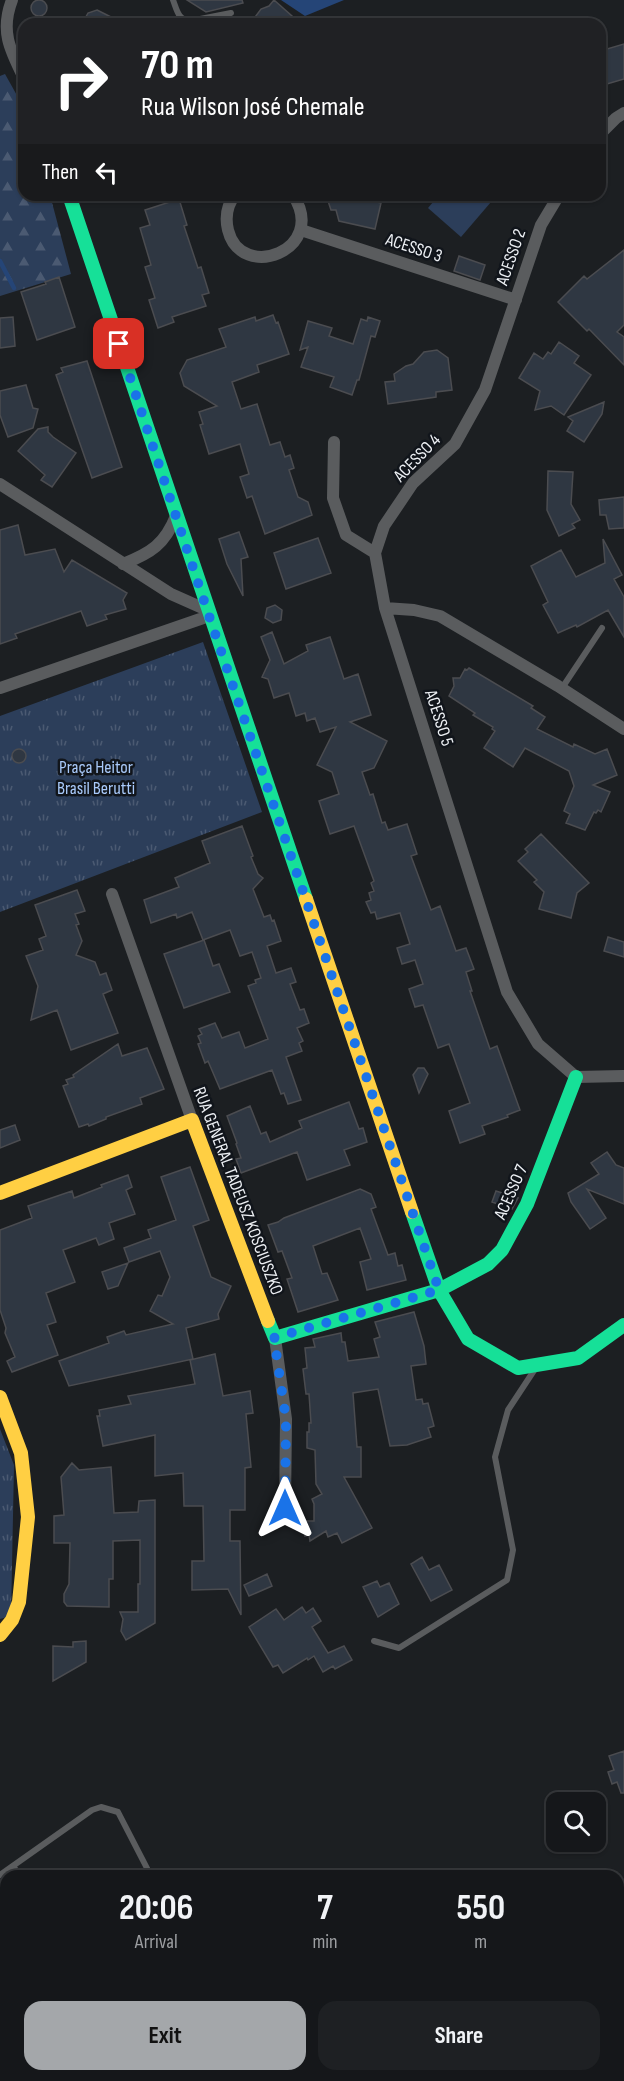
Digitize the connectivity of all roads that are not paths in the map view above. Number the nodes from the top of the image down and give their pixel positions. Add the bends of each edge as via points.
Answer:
1 (12, 0) edge
2 (173, 0) edge
3 (231, 13) dead end
4 (180, 18) edge
5 (201, 18) edge
6 (18, 66) edge
7 (624, 113) edge
8 (606, 128) edge
9 (71, 201) edge
10 (232, 201) edge
11 (297, 201) edge
12 (556, 201) edge
13 (301, 230) junction
14 (516, 300) junction
15 (334, 442) dead end
16 (0, 484) edge
17 (177, 515) junction
18 (375, 553) junction
19 (123, 564) junction
20 (385, 608) junction
21 (208, 613) junction
22 (602, 628) dead end
23 (0, 688) edge
24 (562, 689) junction
25 (624, 729) edge
26 (112, 894) dead end
27 (624, 1076) edge
28 (576, 1077) junction
29 (192, 1120) junction
30 (0, 1193) edge
31 (439, 1290) junction
32 (624, 1325) edge
33 (274, 1338) junction
34 (538, 1365) junction
35 (0, 1397) edge
36 (285, 1508) dead end
37 (0, 1635) edge
38 (374, 1641) dead end
39 (13, 1866) junction
40 (7, 1870) edge
41 (16, 1870) edge
42 (148, 1870) edge

1 - 6 street via 4,24 5,39
2 - 4 lane
3 - 5 lane
7 - 8 street
9 - 17 street
10 - 13 street via 226,222 233,240 247,253 260,257 285,251
11 - 13 street
12 - 14 street, ACESSO 2 via 542,225
13 - 14 street, ACESSO 3
14 - 18 street, ACESSO 4 via 485,390 455,444 413,483 384,526
15 - 18 street via 333,498 346,535
16 - 19 street
17 - 19 street via 170,532 157,547
17 - 21 street
18 - 20 street, ACESSO 4
19 - 21 street
20 - 24 street via 440,616
20 - 28 street, ACESSO 5 via 507,992 538,1044
21 - 23 street
21 - 31 street
22 - 24 lane
24 - 25 street
26 - 29 street, RUA GENERAL TADEUSZ KOSCIUSZKO
27 - 28 street
28 - 31 street, ACESSO 7 via 533,1191 506,1245 488,1263
29 - 30 street
29 - 33 street, RUA GENERAL TADEUSZ KOSCIUSZKO
31 - 33 street, ACESSO 7
31 - 34 street via 468,1339 518,1368
32 - 34 street via 578,1358
33 - 36 street, RUA GENERAL TADEUSZ KOSCIUSZKO via 286,1419
34 - 38 lane via 508,1410 495,1457 513,1550 507,1580 399,1648
35 - 37 street via 21,1453 28,1517 18,1602 12,1620
39 - 40 lane
39 - 41 lane
39 - 42 lane via 101,1807 118,1812

